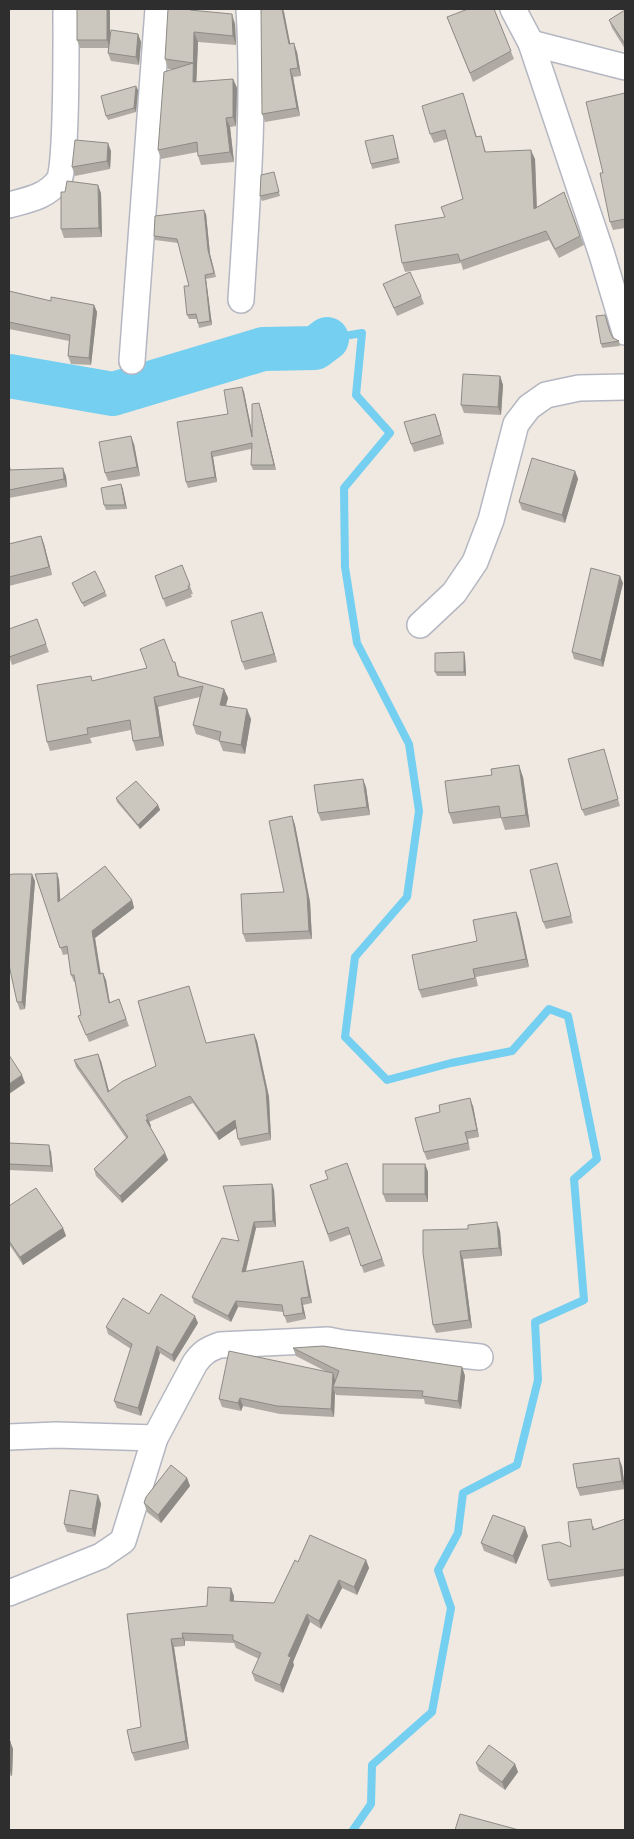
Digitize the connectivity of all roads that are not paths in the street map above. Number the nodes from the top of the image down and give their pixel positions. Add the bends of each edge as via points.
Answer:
1 (66, 9) edge
2 (158, 9) edge
3 (249, 9) edge
4 (512, 9) edge
5 (531, 43) junction
6 (625, 67) edge
7 (9, 205) edge
8 (240, 300) dead end
9 (625, 332) edge
10 (132, 362) dead end
11 (625, 387) edge
12 (420, 625) dead end
13 (480, 1357) dead end
14 (9, 1437) edge
15 (155, 1438) junction
16 (9, 1593) edge

1 - 7 street via 64,154 60,179 45,194
2 - 10 street
3 - 8 street via 250,156
4 - 5 street
5 - 6 street
5 - 9 street
11 - 12 street via 579,388 546,396 530,407 516,424 491,520 475,562 454,592
13 - 15 street via 328,1340 220,1345 200,1354
14 - 15 street
15 - 16 street via 123,1541 101,1556

